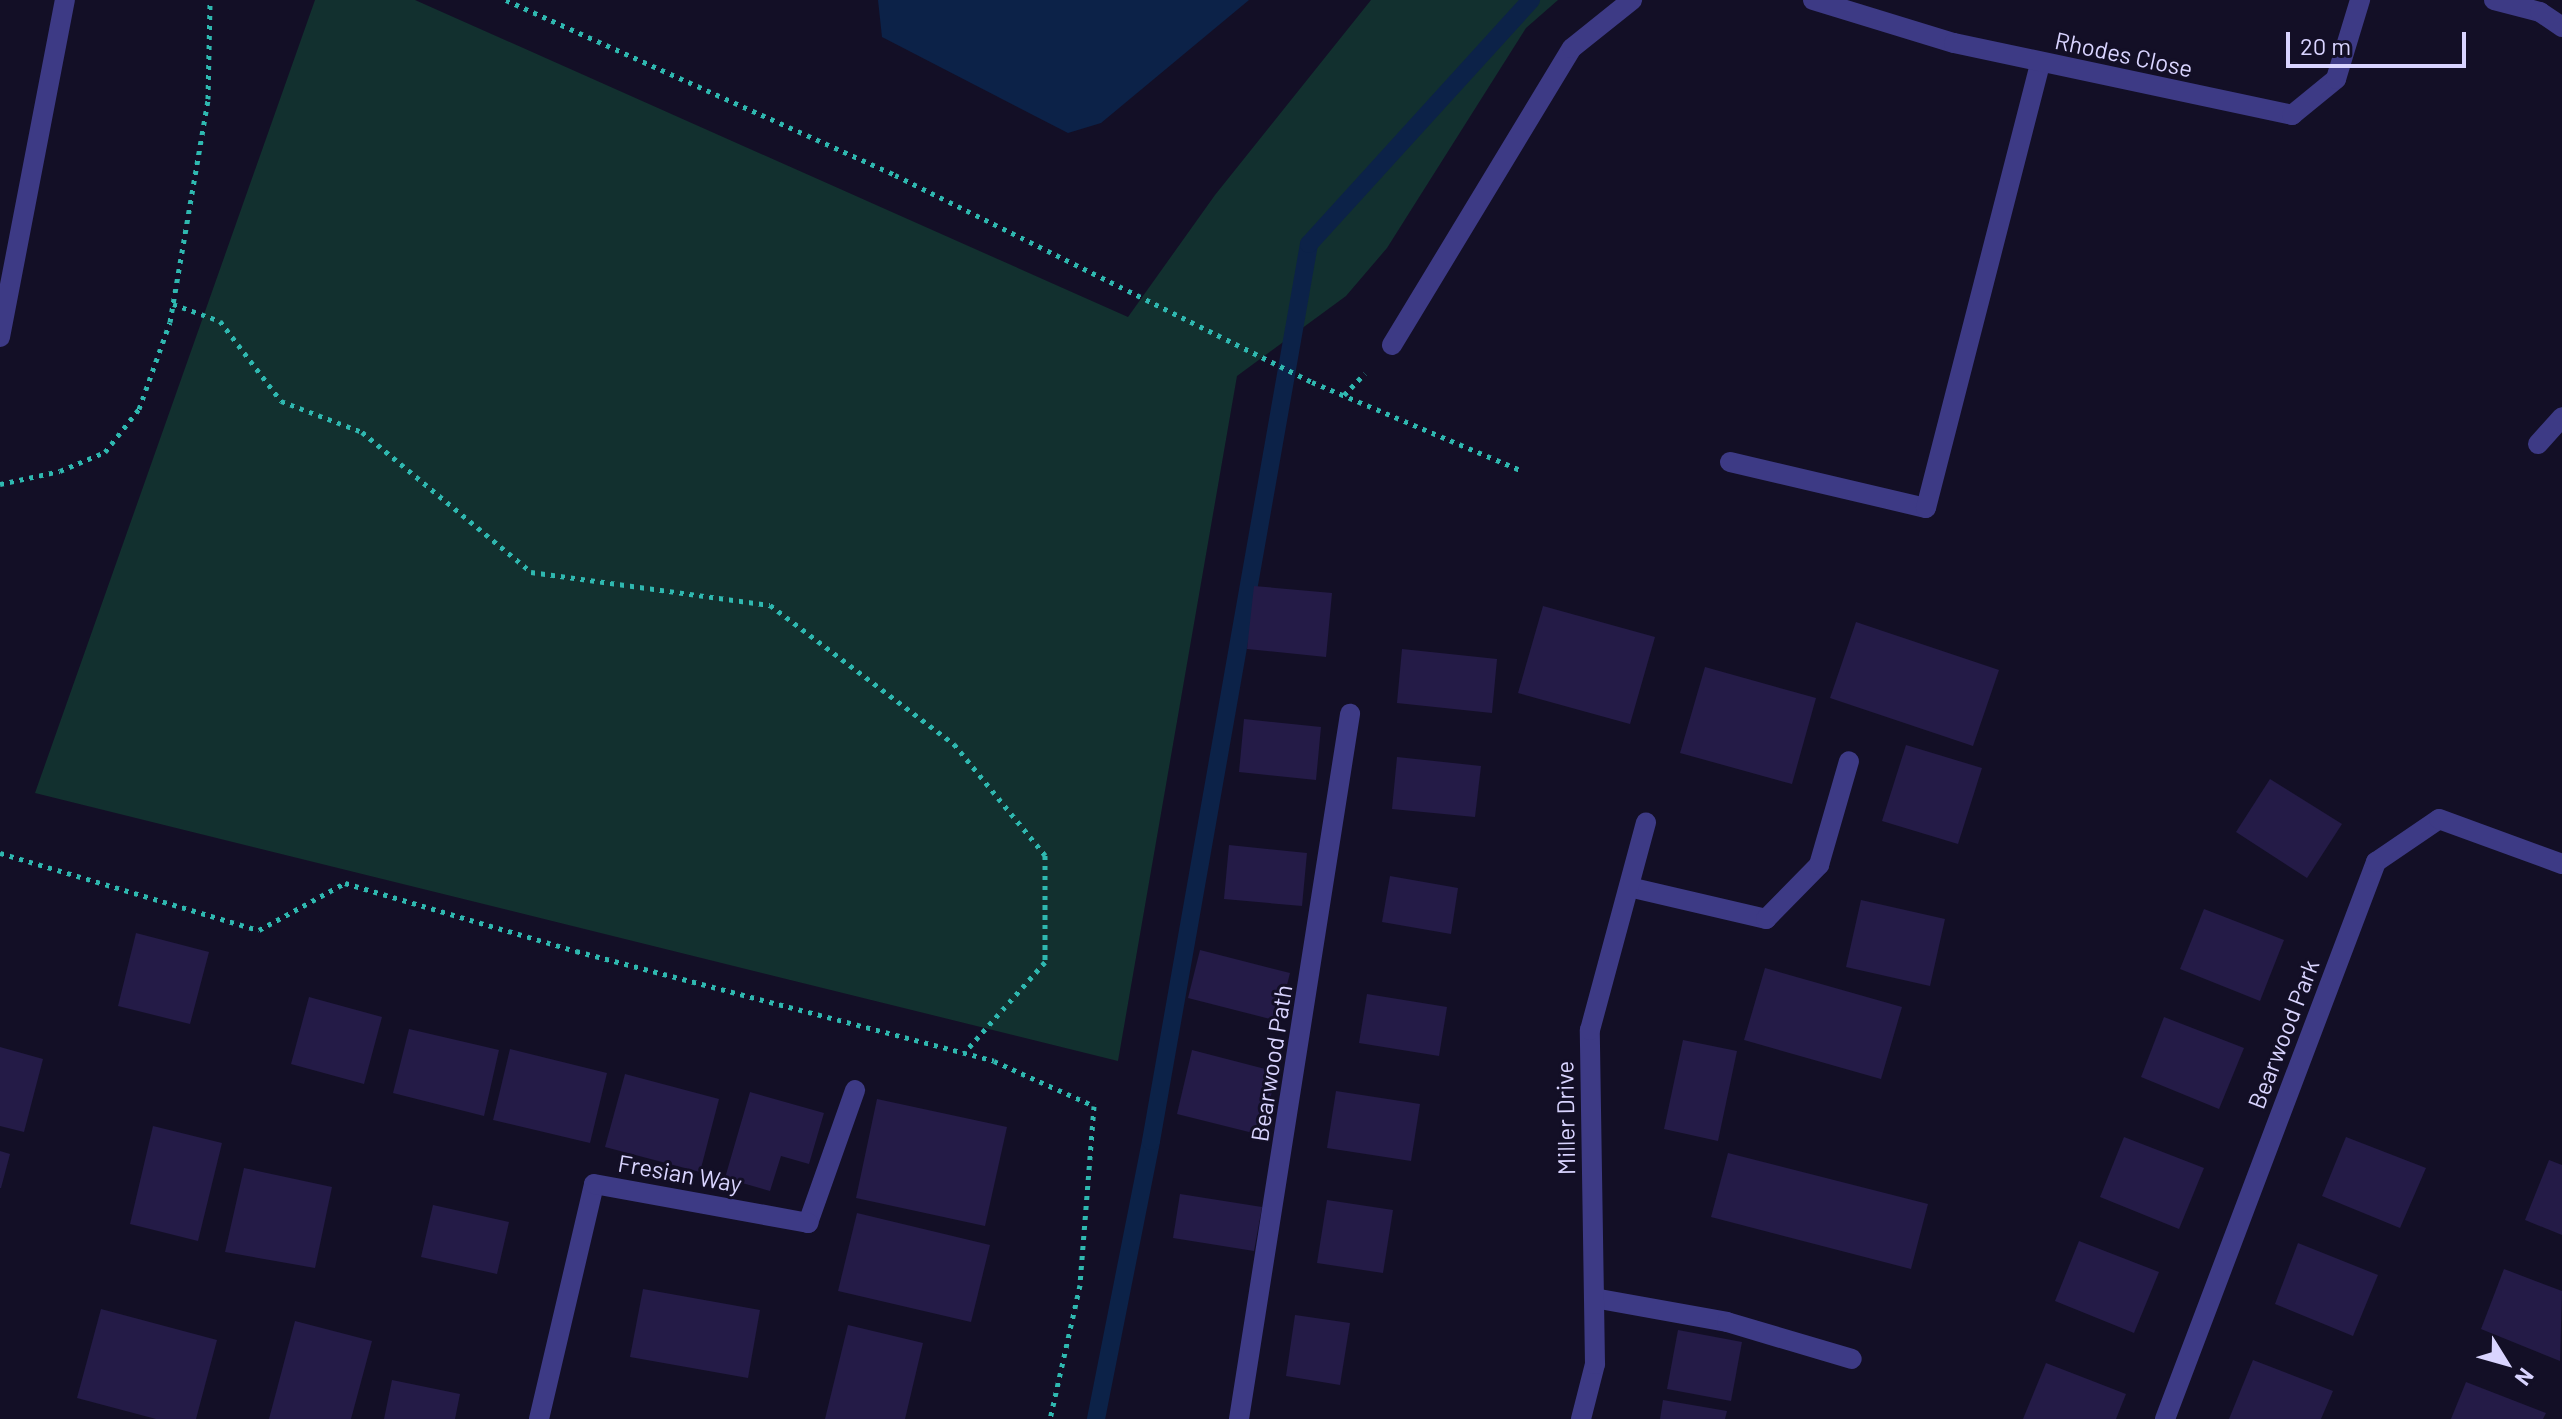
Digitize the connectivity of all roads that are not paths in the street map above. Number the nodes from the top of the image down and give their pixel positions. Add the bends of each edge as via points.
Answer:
1 (65, 0) edge
2 (1632, 0) edge
3 (2360, 0) edge
4 (2494, 0) edge
5 (1820, 1) edge
6 (2562, 27) edge
7 (2040, 63) junction
8 (0, 337) edge
9 (1392, 345) dead end
10 (2562, 417) edge
11 (2538, 444) dead end
12 (1730, 462) dead end
13 (1350, 714) dead end
14 (1849, 761) dead end
15 (1646, 822) dead end
16 (2562, 864) edge
17 (1629, 887) junction
18 (855, 1090) dead end
19 (1594, 1298) junction
20 (1852, 1359) dead end
21 (539, 1419) edge
22 (1239, 1419) edge
23 (1581, 1419) edge
24 (2165, 1419) edge

1 - 8 street
2 - 9 street via 1572,48
3 - 7 street, Rhodes Close via 2336,79 2292,115
4 - 6 street via 2540,12
5 - 7 street, Rhodes Close
7 - 12 street via 1926,508
10 - 11 street
13 - 22 street, Bearwood Path
14 - 17 street via 1819,865 1766,919
15 - 17 street, Miller Drive
16 - 24 street, Bearwood Park via 2439,819 2376,862
17 - 19 street, Miller Drive via 1590,1030
18 - 21 street, Fresian Way via 808,1223 594,1184
19 - 20 street via 1727,1322
19 - 23 street, Miller Drive via 1595,1364

